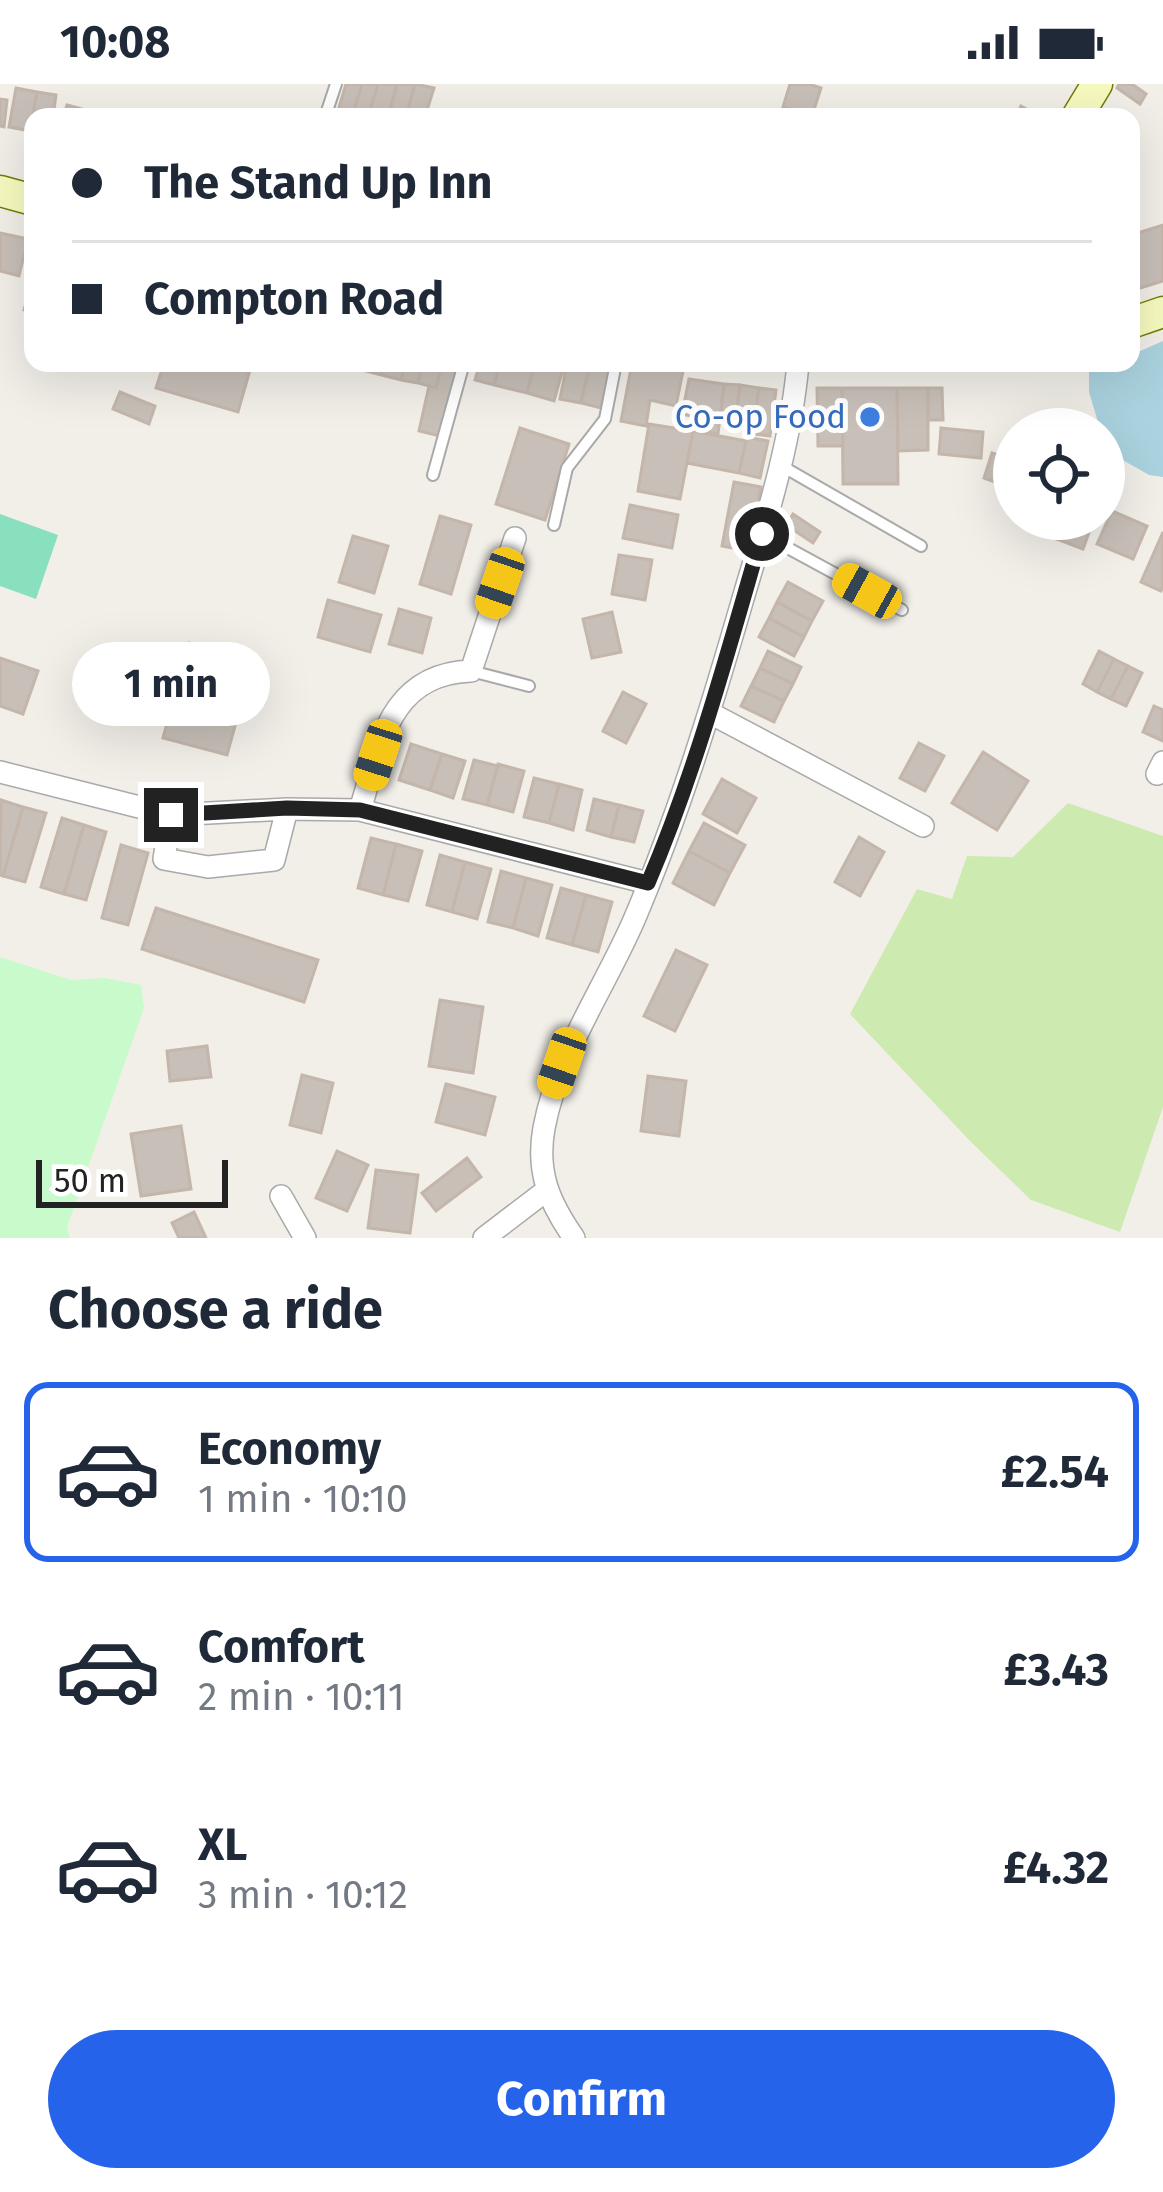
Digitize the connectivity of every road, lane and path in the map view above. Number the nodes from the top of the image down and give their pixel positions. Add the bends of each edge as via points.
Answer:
1 (462, 372) edge
2 (614, 372) edge
3 (797, 372) edge
4 (780, 465) junction
5 (433, 475) dead end
6 (554, 525) dead end
7 (762, 534) junction
8 (515, 538) dead end
9 (921, 546) dead end
10 (902, 610) dead end
11 (471, 671) junction
12 (529, 686) dead end
13 (710, 713) junction
14 (0, 772) edge
15 (287, 808) junction
16 (360, 810) junction
17 (171, 815) junction
18 (923, 826) dead end
19 (648, 883) junction
20 (547, 1190) junction
21 (281, 1196) dead end
22 (305, 1238) edge
23 (484, 1238) edge
24 (574, 1238) edge

1 - 5 lane
2 - 6 lane via 605,419 567,468
3 - 4 street
4 - 7 street
4 - 9 lane
7 - 10 lane
7 - 13 street
8 - 11 street
11 - 12 lane
11 - 16 street via 439,675 401,699
13 - 18 street
13 - 19 street
14 - 17 street
15 - 16 street
15 - 17 street
15 - 17 street via 274,860 208,867 164,859
16 - 19 street
19 - 20 street via 552,1093 541,1164
20 - 23 street
20 - 24 street
21 - 22 street

